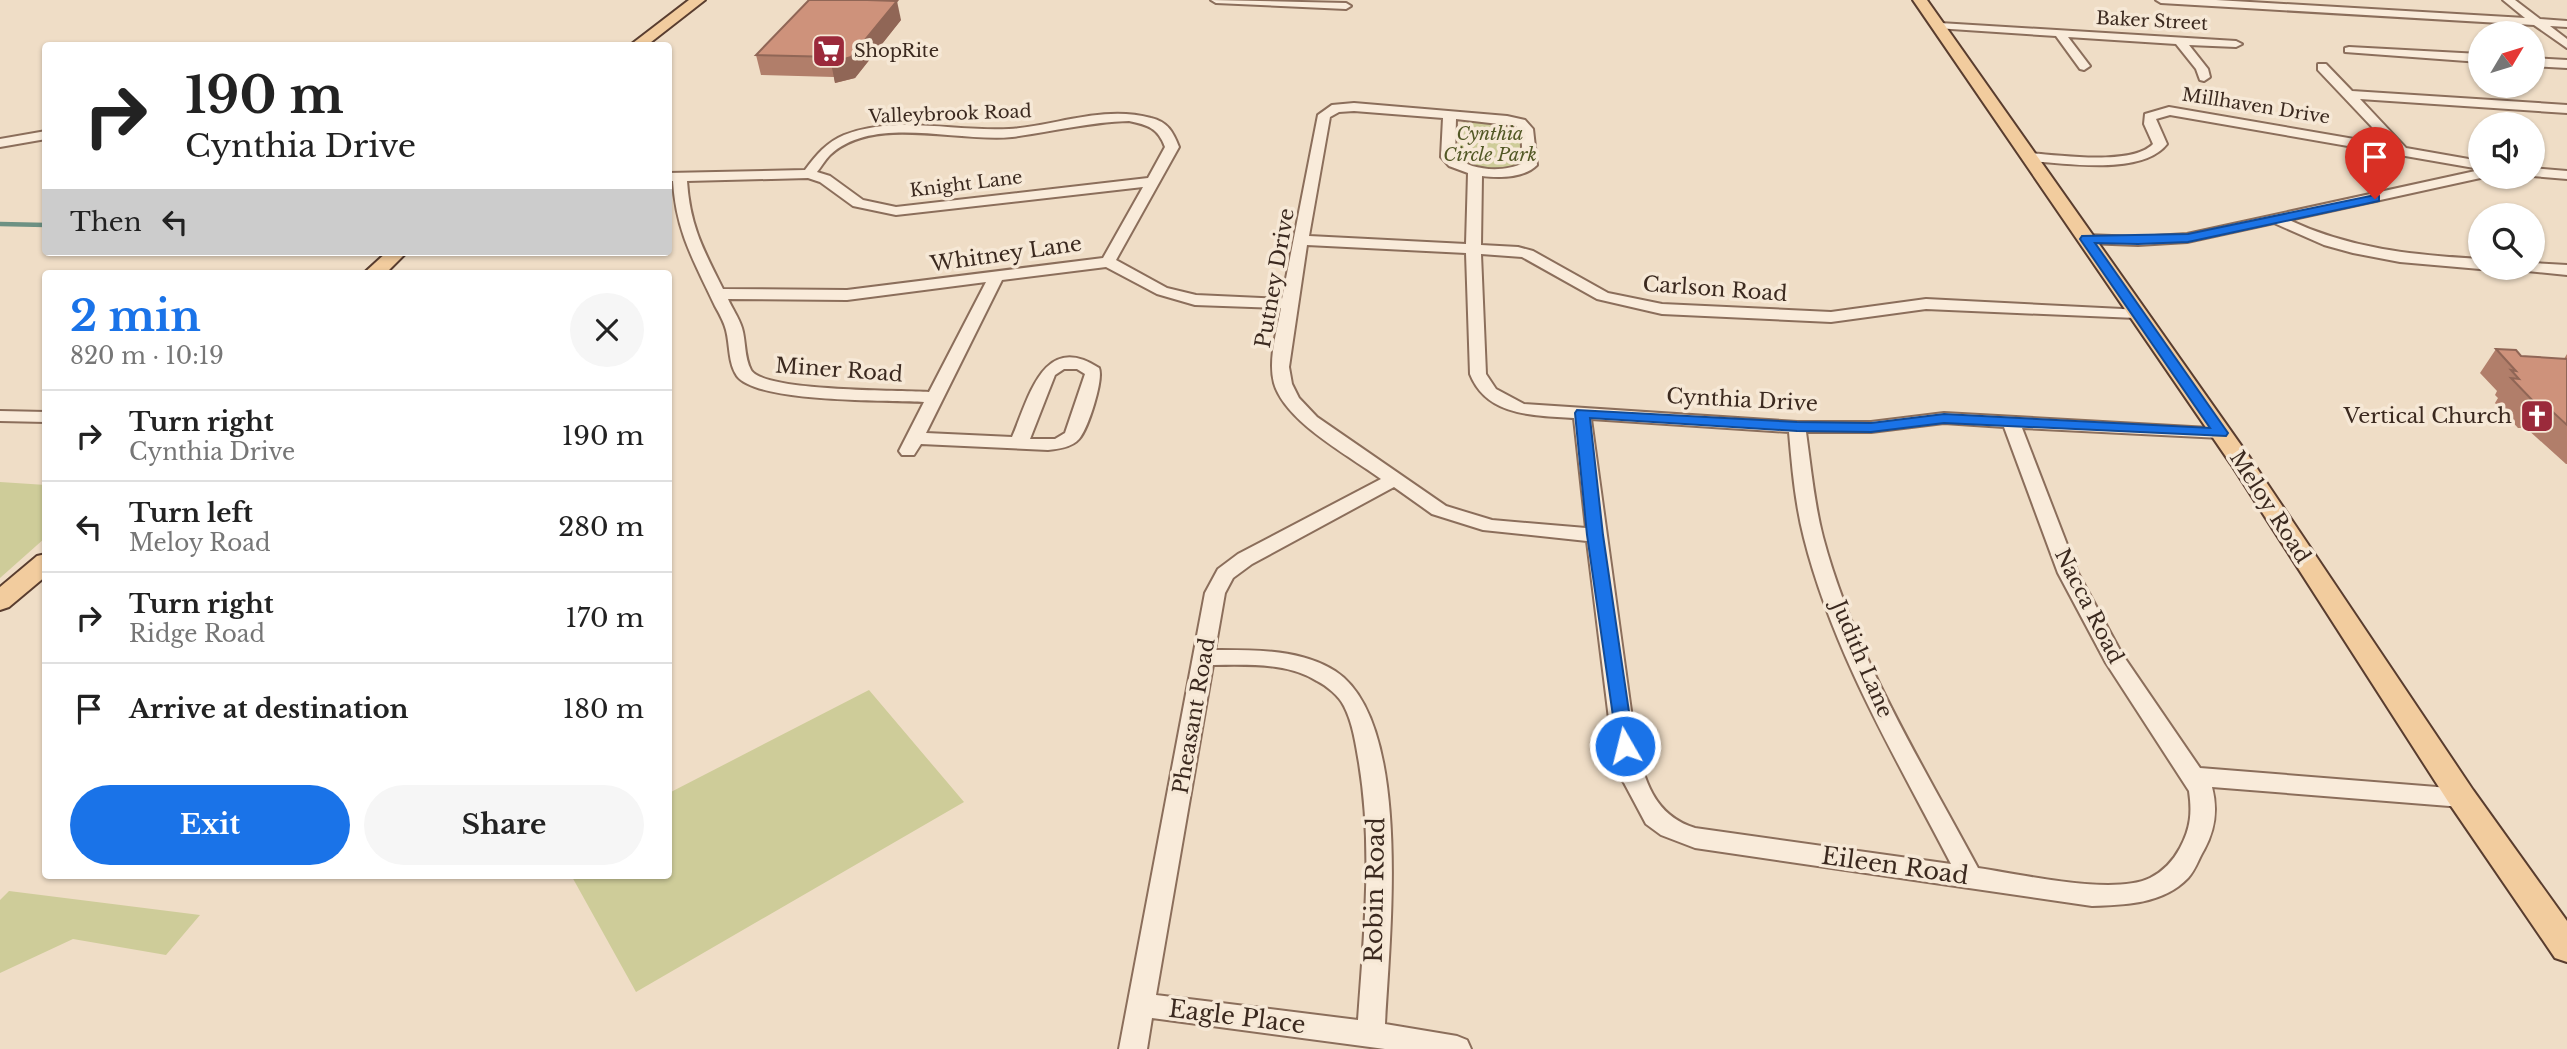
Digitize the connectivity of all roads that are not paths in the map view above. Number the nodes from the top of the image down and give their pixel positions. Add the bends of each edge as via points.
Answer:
1 (698, 0) edge
2 (1216, 0) edge
3 (1920, 0) edge
4 (2161, 0) edge
5 (2508, 0) edge
6 (2262, 3) edge
7 (1346, 6) dead end
8 (2523, 21) edge
9 (2537, 21) edge
10 (2545, 22) edge
11 (2567, 24) edge
12 (1940, 26) junction
13 (2545, 28) edge
14 (2060, 33) junction
15 (2180, 41) junction
16 (641, 42) edge
17 (2236, 44) dead end
18 (2567, 45) edge
19 (2349, 50) dead end
20 (2468, 57) edge
21 (2545, 63) edge
22 (2567, 64) edge
23 (2084, 66) dead end
24 (2322, 67) dead end
25 (2204, 77) dead end
26 (2349, 95) junction
27 (2567, 109) edge
28 (1450, 115) junction
29 (42, 136) edge
30 (0, 143) edge
31 (2401, 150) junction
32 (2029, 157) junction
33 (2468, 163) edge
34 (1475, 170) junction
35 (2545, 173) edge
36 (809, 174) junction
37 (2567, 175) edge
38 (674, 177) edge
39 (2468, 177) edge
40 (1151, 182) junction
41 (2278, 220) junction
42 (2086, 239) junction
43 (1303, 240) junction
44 (1473, 248) junction
45 (393, 256) edge
46 (1108, 262) junction
47 (2468, 263) edge
48 (2545, 269) edge
49 (377, 270) edge
50 (2567, 270) edge
51 (996, 277) junction
52 (719, 294) junction
53 (1290, 304) junction
54 (2136, 313) junction
55 (935, 397) junction
56 (1582, 413) junction
57 (0, 416) edge
58 (42, 417) edge
59 (2011, 421) junction
60 (1797, 427) junction
61 (2221, 433) junction
62 (1019, 443) junction
63 (1394, 480) junction
64 (1595, 535) junction
65 (42, 565) edge
66 (0, 601) edge
67 (1204, 657) junction
68 (2195, 778) junction
69 (2462, 798) junction
70 (1970, 877) junction
71 (2567, 948) edge
72 (1142, 1005) junction
73 (1371, 1034) junction
74 (1133, 1049) edge
75 (1457, 1049) edge

1 - 16 main road
2 - 7 street
3 - 12 main road, Meloy Road
4 - 6 street
5 - 9 street
6 - 8 street
10 - 11 street
12 - 14 street, Baker Street
12 - 32 main road, Meloy Road
13 - 18 street
14 - 15 street, Baker Street
14 - 23 street
15 - 17 street, Baker Street
15 - 25 street
19 - 20 street
21 - 22 street
24 - 26 street
26 - 27 street
26 - 31 street
28 - 34 street via 1449,159
28 - 34 street via 1513,121 1527,129 1528,166 1511,171
28 - 43 street, Putney Drive via 1354,107 1327,112
29 - 30 street
31 - 32 street, Millhaven Drive via 2169,111 2150,117 2160,144 2142,157
31 - 33 street, Millhaven Drive
32 - 42 main road, Meloy Road
34 - 44 street, Cynthia Drive
35 - 37 street
36 - 38 street, Knight Lane
36 - 40 street, Knight Lane via 825,179 858,203 896,211
36 - 40 street, Valleybrook Road via 828,148 870,132 1011,133 1112,117 1154,124 1172,139 1172,147
38 - 52 street, Miner Road via 688,233
39 - 41 street
40 - 46 street, Valleybrook Road
41 - 42 street via 2188,238
41 - 47 street via 2320,241 2360,253
42 - 54 main road, Meloy Road
43 - 44 street, Carlson Road
43 - 53 street, Putney Drive
44 - 54 street, Carlson Road via 1530,254 1594,292 1651,308 1831,317 1926,304
44 - 56 street, Cynthia Drive via 1478,374 1483,386 1512,406
45 - 49 main road
46 - 51 street, Whitney Lane
46 - 53 street, Whitney Lane via 1162,292 1195,300
48 - 50 street
51 - 52 street, Whitney Lane via 847,295
51 - 55 street
52 - 55 street, Miner Road via 734,328 744,374 761,385 787,391
53 - 63 street, Putney Drive via 1281,377 1291,400 1311,421
54 - 61 main road, Meloy Road
55 - 62 street via 911,445
56 - 60 street, Cynthia Drive
56 - 64 street, Eileen Road
57 - 58 street
59 - 60 street, Cynthia Drive via 1944,418 1871,427
59 - 61 street, Cynthia Drive
59 - 68 street, Nacca Road via 2068,573 2114,658
60 - 70 street, Judith Lane via 1818,552 1870,685
61 - 69 main road, Meloy Road
62 - 62 street via 1048,373 1070,363 1088,366 1093,380 1070,439 1056,444
63 - 64 street, Putney Drive via 1430,505 1461,518 1511,529
63 - 67 street, Pheasant Road via 1245,559 1225,575 1215,593
64 - 70 street, Eileen Road via 1625,746 1640,794 1656,819 1695,838
65 - 66 main road
67 - 72 street, Pheasant Road
67 - 73 street, Robin Road via 1291,662 1324,675 1357,709 1373,775 1380,835
68 - 69 street
68 - 70 street, Eileen Road via 2203,800 2199,836 2180,870 2158,886 2132,894 2092,895
69 - 71 main road, Meloy Road
72 - 73 street, Eagle Place
72 - 74 street, Pheasant Road
73 - 75 street, Eagle Place

